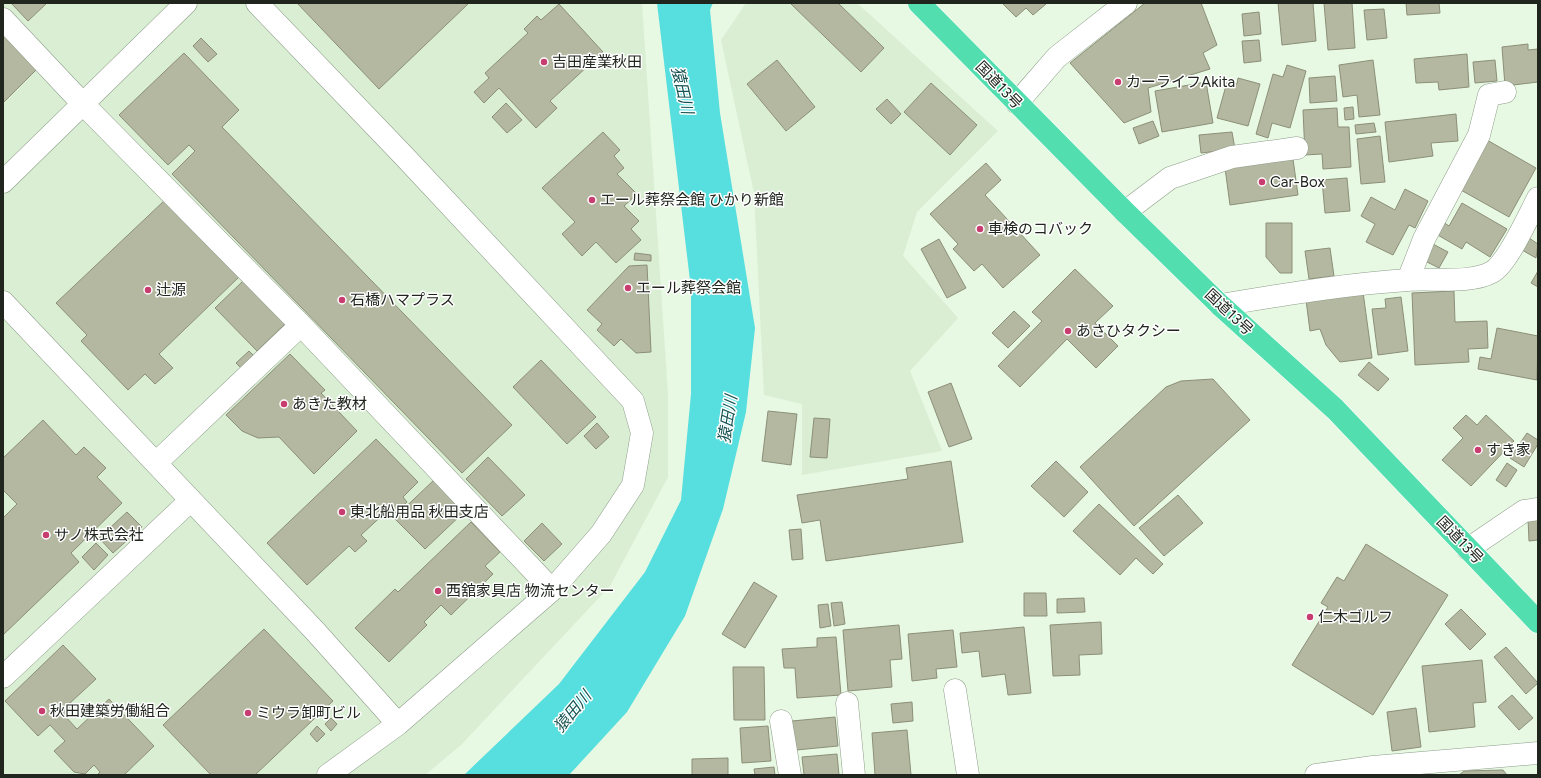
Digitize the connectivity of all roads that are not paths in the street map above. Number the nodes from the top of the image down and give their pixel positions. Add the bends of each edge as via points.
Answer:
1 (186, 3) edge
2 (257, 3) edge
3 (919, 3) edge
4 (1126, 3) edge
5 (3, 19) edge
6 (1505, 92) dead end
7 (1017, 103) junction
8 (83, 104) junction
9 (1297, 148) dead end
10 (3, 182) edge
11 (1538, 198) edge
12 (1125, 212) junction
13 (1408, 280) junction
14 (3, 302) edge
15 (1220, 304) junction
16 (301, 325) junction
17 (156, 463) junction
18 (190, 500) junction
19 (1538, 509) edge
20 (1468, 549) junction
21 (552, 590) junction
22 (1538, 622) edge
23 (3, 677) edge
24 (955, 690) dead end
25 (847, 703) dead end
26 (780, 721) dead end
27 (398, 724) junction
28 (1538, 753) edge
29 (328, 775) edge
30 (790, 775) edge
31 (854, 775) edge
32 (968, 775) edge
33 (1316, 775) edge

1 - 8 street
2 - 21 street via 633,401 642,433 633,485 601,534
3 - 7 highway, 国道13号
4 - 7 street via 1057,57
5 - 8 street
6 - 13 street via 1489,95 1479,135 1424,239
7 - 12 highway, 国道13号
8 - 10 street
8 - 16 street
9 - 12 street via 1232,157 1170,178
11 - 13 street via 1503,264 1492,272 1471,278
12 - 15 highway, 国道13号
13 - 15 street
14 - 17 street
15 - 20 highway, 国道13号 via 1335,409
16 - 17 street
16 - 21 street
17 - 18 street
18 - 23 street
18 - 27 street via 315,631
19 - 20 street via 1524,511
20 - 22 highway, 国道13号
21 - 27 street
24 - 32 street
25 - 31 street
26 - 30 street
27 - 29 street
28 - 33 street via 1373,767

